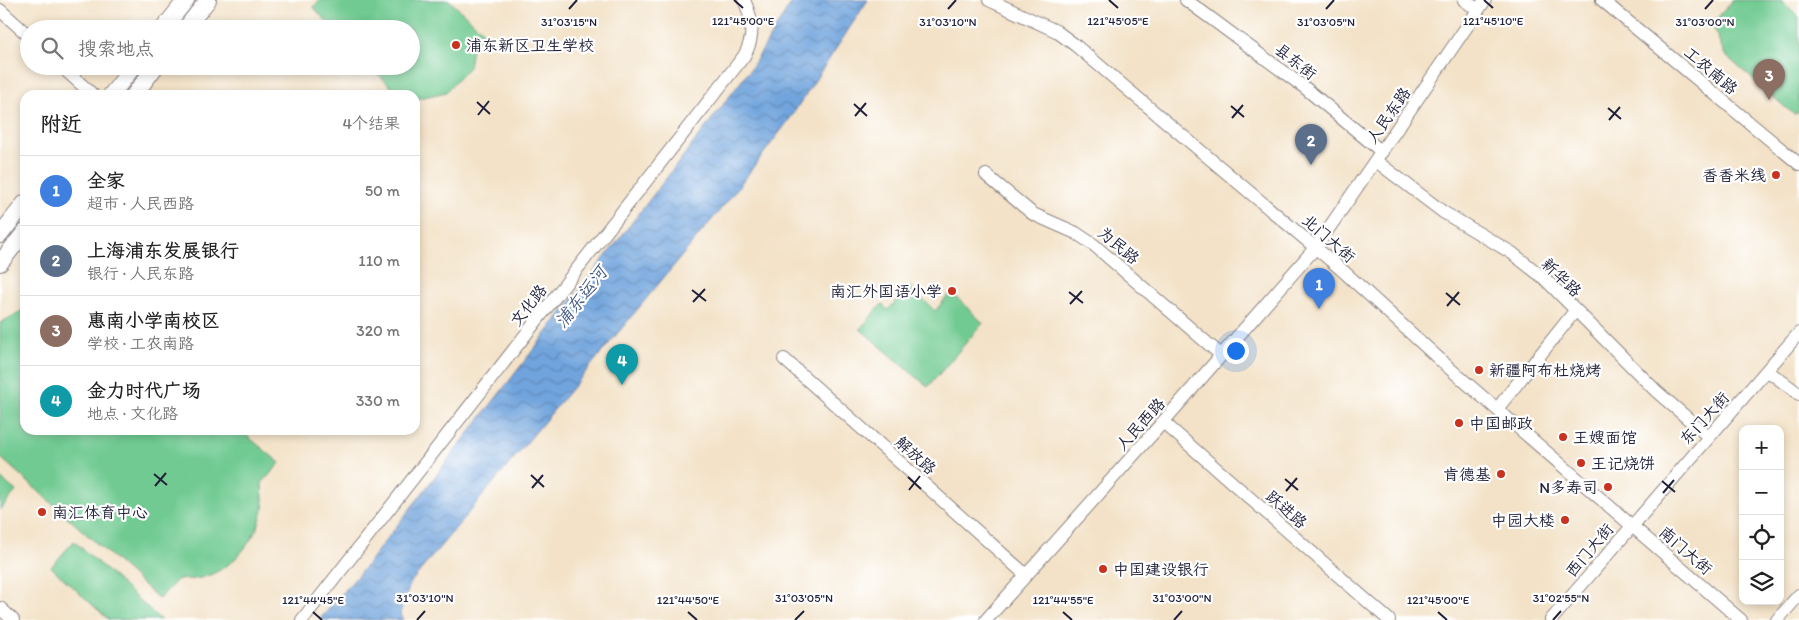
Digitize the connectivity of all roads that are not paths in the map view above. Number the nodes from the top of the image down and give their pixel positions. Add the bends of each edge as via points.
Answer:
1 (186, 0) edge
2 (208, 0) edge
3 (744, 0) edge
4 (989, 0) edge
5 (1186, 0) edge
6 (1464, 0) edge
7 (1602, 0) edge
8 (1482, 5) edge
9 (0, 10) edge
10 (171, 20) edge
11 (192, 20) edge
12 (20, 28) edge
13 (71, 75) edge
14 (127, 75) edge
15 (149, 75) edge
16 (87, 90) edge
17 (115, 90) edge
18 (138, 90) edge
19 (1379, 157) junction
20 (1799, 164) edge
21 (986, 175) dead end
22 (20, 210) edge
23 (0, 235) edge
24 (20, 238) edge
25 (1316, 247) junction
26 (0, 263) edge
27 (1575, 312) junction
28 (1799, 333) edge
29 (1222, 355) junction
30 (784, 359) dead end
31 (1768, 371) junction
32 (1799, 394) edge
33 (1497, 409) junction
34 (1164, 422) junction
35 (1709, 437) junction
36 (1632, 524) junction
37 (1026, 575) junction
38 (1799, 595) edge
39 (0, 608) edge
40 (1735, 618) edge
41 (13, 620) edge
42 (302, 620) edge
43 (986, 620) edge
44 (1389, 620) edge
45 (1551, 620) edge
46 (1777, 620) edge

1 - 10 main road
2 - 11 main road
3 - 42 street, 文化路 via 751,15 752,34 744,56
4 - 25 street, 北门大街 via 1056,31 1075,44
5 - 19 street, 县东街 via 1304,87
6 - 8 street
7 - 20 street, 工农南路
8 - 19 street, 人民东路
9 - 12 street
13 - 16 street
14 - 17 main road
15 - 18 main road
19 - 25 street, 人民东路
19 - 27 street, 新华路 via 1443,212 1512,253 1562,295
21 - 29 street, 为民路 via 1032,214 1076,233 1094,245
22 - 23 main road
24 - 26 main road
25 - 29 street, 人民西路
25 - 33 street, 北门大街
27 - 33 street
27 - 35 street, 新华路 via 1656,391
28 - 31 street, 东门大街
29 - 34 street, 人民西路
30 - 37 street, 解放路
31 - 32 street
31 - 35 street, 东门大街
33 - 36 street, 北门大街
34 - 37 street, 人民西路
34 - 44 street, 跃进路
35 - 36 street, 东门大街
36 - 40 street, 南门大街
36 - 45 street, 西门大街
37 - 43 street, 人民西路
38 - 46 street
39 - 41 street

